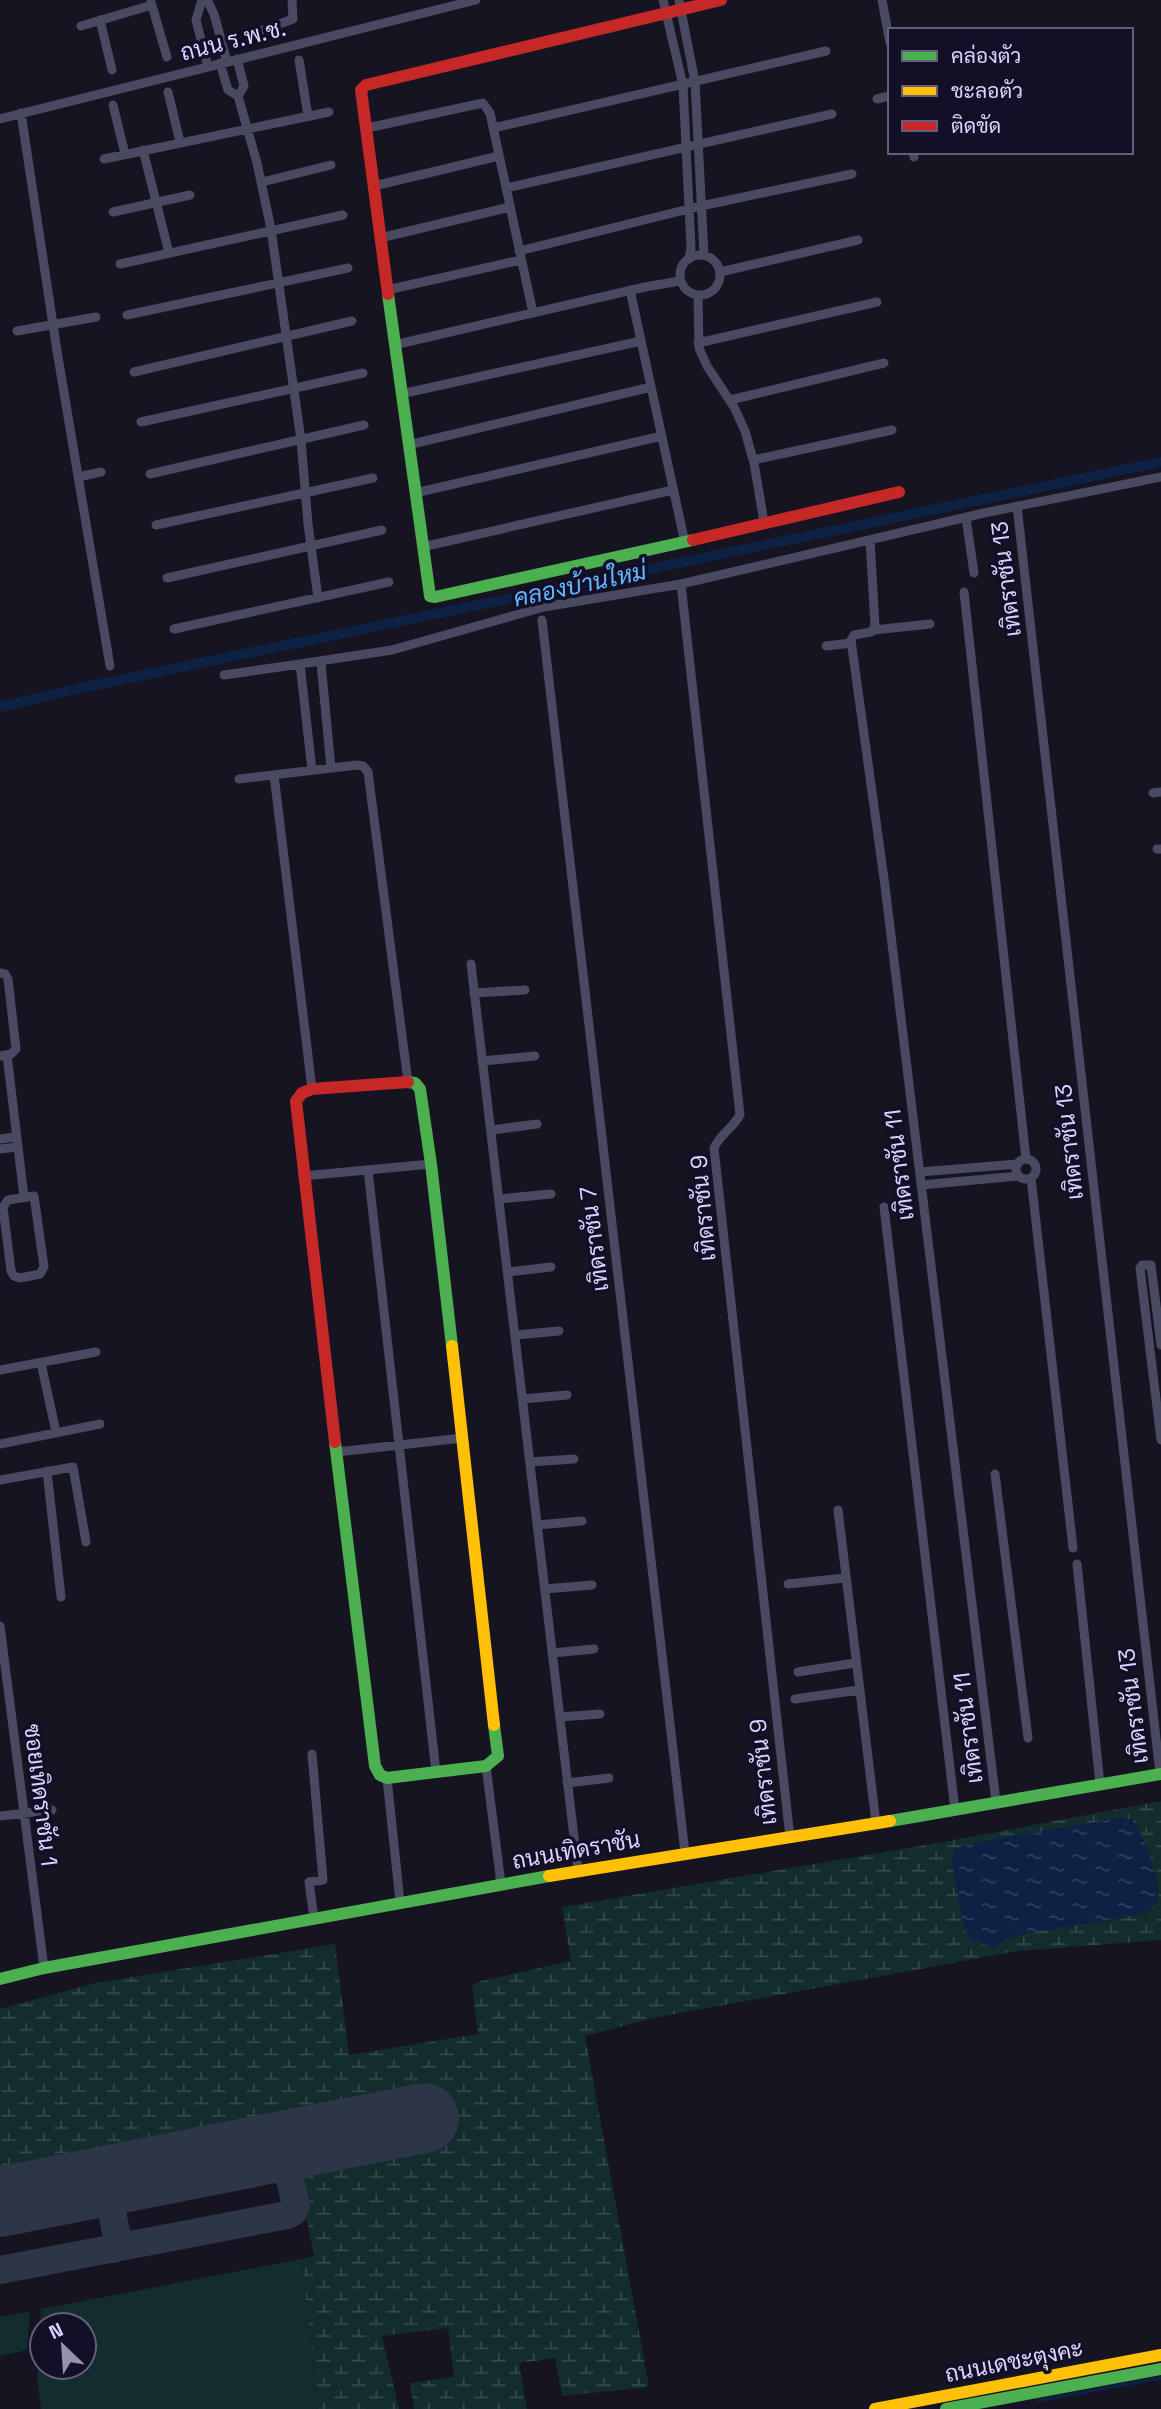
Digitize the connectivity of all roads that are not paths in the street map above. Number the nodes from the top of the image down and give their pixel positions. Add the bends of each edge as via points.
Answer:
1 (204, 0) edge
2 (292, 0) edge
3 (476, 0) edge
4 (663, 0) edge
5 (721, 0) edge
6 (882, 0) edge
7 (151, 3) edge
8 (680, 5) edge
9 (667, 15) junction
10 (100, 20) junction
11 (81, 26) dead end
12 (888, 32) edge
13 (249, 35) dead end
14 (826, 51) dead end
15 (167, 57) dead end
16 (237, 59) junction
17 (299, 60) dead end
18 (223, 63) junction
19 (208, 66) junction
20 (113, 70) dead end
21 (695, 82) junction
22 (684, 85) junction
23 (168, 92) dead end
24 (238, 96) junction
25 (888, 96) edge
26 (877, 99) dead end
27 (113, 105) dead end
28 (329, 112) dead end
29 (21, 113) junction
30 (832, 114) dead end
31 (308, 116) junction
32 (0, 119) edge
33 (247, 128) junction
34 (367, 128) junction
35 (493, 128) junction
36 (180, 142) junction
37 (698, 144) junction
38 (687, 148) junction
39 (143, 150) junction
40 (125, 154) junction
41 (499, 156) junction
42 (104, 159) dead end
43 (331, 165) dead end
44 (852, 174) dead end
45 (262, 182) junction
46 (374, 186) junction
47 (506, 188) junction
48 (190, 195) dead end
49 (156, 201) junction
50 (701, 206) junction
51 (510, 207) junction
52 (690, 209) junction
53 (113, 212) dead end
54 (343, 215) dead end
55 (271, 229) junction
56 (380, 237) junction
57 (858, 240) dead end
58 (169, 253) junction
59 (704, 255) junction
60 (520, 256) junction
61 (688, 258) junction
62 (120, 264) dead end
63 (348, 268) dead end
64 (720, 272) junction
65 (680, 281) junction
66 (278, 282) junction
67 (387, 290) junction
68 (630, 290) junction
69 (698, 296) junction
70 (877, 302) dead end
71 (533, 313) junction
72 (127, 315) dead end
73 (96, 317) dead end
74 (352, 321) dead end
75 (53, 324) junction
76 (17, 331) dead end
77 (285, 336) junction
78 (641, 341) junction
79 (698, 343) junction
80 (394, 345) junction
81 (884, 363) dead end
82 (134, 372) dead end
83 (363, 373) dead end
84 (651, 387) junction
85 (293, 388) junction
86 (401, 394) junction
87 (730, 400) junction
88 (141, 422) dead end
89 (364, 425) dead end
90 (892, 430) dead end
91 (662, 436) junction
92 (301, 440) junction
93 (408, 445) junction
94 (753, 460) junction
95 (101, 472) dead end
96 (150, 474) dead end
97 (78, 477) junction
98 (1161, 477) edge
99 (373, 478) dead end
100 (673, 490) junction
101 (306, 492) junction
102 (899, 492) dead end
103 (415, 493) junction
104 (1017, 506) junction
105 (966, 518) junction
106 (764, 522) junction
107 (156, 525) dead end
108 (382, 530) dead end
109 (870, 540) junction
110 (685, 542) junction
111 (311, 546) junction
112 (422, 547) junction
113 (974, 572) dead end
114 (167, 578) dead end
115 (389, 582) dead end
116 (681, 584) junction
117 (964, 592) dead end
118 (318, 598) junction
119 (542, 620) dead end
120 (930, 624) dead end
121 (174, 629) dead end
122 (874, 630) junction
123 (851, 643) junction
124 (826, 646) dead end
125 (321, 663) junction
126 (300, 664) junction
127 (110, 666) dead end
128 (223, 675) dead end
129 (331, 768) junction
130 (312, 770) junction
131 (274, 775) junction
132 (239, 779) dead end
133 (471, 964) dead end
134 (0, 973) edge
135 (525, 990) dead end
136 (474, 993) junction
137 (3, 1055) edge
138 (535, 1056) dead end
139 (482, 1061) junction
140 (408, 1082) junction
141 (312, 1088) junction
142 (537, 1124) dead end
143 (492, 1130) junction
144 (0, 1139) edge
145 (16, 1142) junction
146 (0, 1149) edge
147 (1022, 1162) junction
148 (431, 1164) junction
149 (368, 1170) junction
150 (920, 1172) junction
151 (303, 1176) junction
152 (1019, 1176) junction
153 (1031, 1178) junction
154 (921, 1185) junction
155 (551, 1194) dead end
156 (24, 1197) junction
157 (499, 1199) junction
158 (884, 1207) dead end
159 (551, 1266) dead end
160 (508, 1272) junction
161 (559, 1331) dead end
162 (516, 1335) junction
163 (1161, 1345) edge
164 (96, 1352) dead end
165 (1156, 1355) edge
166 (41, 1363) junction
167 (0, 1370) edge
168 (567, 1395) dead end
169 (523, 1399) junction
170 (100, 1424) dead end
171 (56, 1432) junction
172 (462, 1438) junction
173 (1161, 1440) edge
174 (0, 1444) edge
175 (399, 1445) junction
176 (337, 1452) junction
177 (574, 1459) dead end
178 (530, 1462) junction
179 (47, 1471) junction
180 (995, 1474) dead end
181 (0, 1480) edge
182 (838, 1510) dead end
183 (582, 1521) dead end
184 (538, 1525) junction
185 (86, 1542) dead end
186 (1073, 1548) dead end
187 (1077, 1564) dead end
188 (845, 1578) junction
189 (788, 1584) dead end
190 (592, 1585) dead end
191 (545, 1589) junction
192 (61, 1597) dead end
193 (0, 1626) edge
194 (594, 1649) dead end
195 (552, 1653) junction
196 (855, 1663) junction
197 (798, 1672) dead end
198 (3, 1674) edge
199 (859, 1690) junction
200 (795, 1699) dead end
201 (600, 1714) dead end
202 (560, 1717) junction
203 (1028, 1738) dead end
204 (312, 1754) dead end
205 (486, 1766) junction
206 (436, 1772) junction
207 (1161, 1774) edge
208 (387, 1778) junction
209 (610, 1778) dead end
210 (567, 1783) junction
211 (1100, 1784) junction
212 (996, 1802) junction
213 (52, 1810) dead end
214 (955, 1810) junction
215 (24, 1814) junction
216 (0, 1816) edge
217 (876, 1823) junction
218 (790, 1838) junction
219 (685, 1853) junction
220 (578, 1871) junction
221 (501, 1884) junction
222 (400, 1902) junction
223 (314, 1918) junction
224 (44, 1968) junction
225 (0, 1979) edge
226 (1161, 2355) edge
227 (1161, 2369) edge
228 (875, 2409) edge
229 (946, 2409) edge

1 - 18 street via 214,14
1 - 19 street via 196,20
2 - 13 street via 293,19
3 - 16 street, ถนน ร.พ.ช.
4 - 9 street
5 - 8 street
6 - 12 street
7 - 10 street
7 - 15 street
8 - 9 street
8 - 21 street
9 - 22 street
9 - 34 street via 366,85 361,90
10 - 11 street
10 - 20 street
14 - 21 street
16 - 18 street, ถนน ร.พ.ช.
16 - 24 street via 244,86
17 - 31 street
18 - 19 street, ถนน ร.พ.ช.
18 - 24 street via 228,90
19 - 29 street, ถนน ร.พ.ช.
21 - 22 street
21 - 37 street
22 - 35 street
22 - 38 street
23 - 36 street
24 - 33 street
25 - 26 street
27 - 40 street
28 - 31 street
29 - 32 street, ถนน ร.พ.ช.
29 - 75 street
30 - 37 street
31 - 33 street
33 - 36 street
33 - 45 street
34 - 35 street via 483,103
34 - 46 street
35 - 41 street
36 - 39 street
37 - 38 street
37 - 50 street
38 - 47 street
38 - 52 street
39 - 40 street
39 - 49 street
40 - 42 street
41 - 46 street
41 - 47 street
43 - 45 street
44 - 50 street
45 - 55 street
46 - 56 street
47 - 51 street
48 - 49 street
49 - 53 street
49 - 58 street
50 - 52 street
50 - 59 street
51 - 56 street
51 - 60 street
52 - 60 street
52 - 61 street
54 - 55 street
55 - 58 street
55 - 66 street
56 - 67 street
57 - 64 street
58 - 62 street
59 - 61 street
59 - 64 street via 715,261
60 - 67 street
60 - 71 street
61 - 65 street via 680,270
63 - 66 street
64 - 69 street via 715,289
65 - 68 street
65 - 69 street
66 - 72 street
66 - 77 street
67 - 80 street
68 - 71 street
68 - 78 street
69 - 79 street
70 - 79 street
71 - 80 street
73 - 75 street
74 - 77 street
75 - 76 street
75 - 97 street
77 - 82 street
77 - 85 street
78 - 84 street
78 - 86 street
79 - 87 street
80 - 86 street
81 - 87 street
83 - 85 street
84 - 91 street
84 - 93 street
85 - 88 street
85 - 92 street
86 - 93 street
87 - 94 street
89 - 92 street
90 - 94 street
91 - 100 street
91 - 103 street
92 - 96 street
92 - 101 street
93 - 103 street
94 - 106 street
95 - 97 street
97 - 127 street
98 - 104 street
99 - 101 street
100 - 110 street
100 - 112 street
101 - 107 street
101 - 111 street
102 - 106 street
103 - 112 street
104 - 105 street
104 - 207 street, เทิดราชัน 13
105 - 109 street
105 - 113 street
106 - 110 street
108 - 111 street
109 - 116 street
109 - 122 street
110 - 112 street via 435,597 428,592
111 - 114 street
111 - 118 street
115 - 118 street
116 - 125 street via 544,607 392,650
116 - 218 street, เทิดราชัน 9 via 740,1115 714,1148
117 - 147 street
118 - 121 street
119 - 219 street, เทิดราชัน 7
120 - 122 street
122 - 123 street via 854,635
123 - 124 street
123 - 150 street, เทิดราชัน 11
125 - 126 street
125 - 129 street
126 - 128 street
126 - 130 street
129 - 130 street
129 - 140 street via 357,765 368,772
130 - 131 street
131 - 132 street
131 - 141 street
133 - 136 street
134 - 137 street via 9,979 16,1049
135 - 136 street
136 - 139 street
137 - 145 street
138 - 139 street
139 - 143 street
140 - 141 street
140 - 148 street via 420,1088
141 - 151 street via 296,1101
142 - 143 street
143 - 157 street
144 - 145 street
145 - 146 street
145 - 156 street
147 - 150 street
147 - 152 street via 1016,1170
147 - 153 street via 1032,1161 1036,1167
148 - 149 street
148 - 172 street
149 - 151 street
149 - 175 street
150 - 154 street, เทิดราชัน 11
151 - 176 street
152 - 153 street
152 - 154 street
153 - 186 street
154 - 212 street, เทิดราชัน 11
155 - 157 street
156 - 156 street via 36,1199 44,1267 40,1274 20,1278 12,1271 3,1207 8,1200
157 - 160 street
158 - 214 street
159 - 160 street
160 - 162 street
161 - 162 street
162 - 169 street
163 - 165 street via 1152,1265 1142,1265
164 - 166 street
165 - 173 street
166 - 167 street
166 - 171 street
168 - 169 street
169 - 178 street
170 - 171 street
171 - 174 street
172 - 175 street
172 - 205 street via 498,1756
175 - 176 street
175 - 206 street
176 - 208 street via 375,1766
177 - 178 street
178 - 184 street
179 - 181 street
179 - 185 street via 73,1467
179 - 192 street
180 - 203 street
182 - 188 street
183 - 184 street
184 - 191 street
187 - 211 street
188 - 189 street
188 - 196 street
190 - 191 street
191 - 195 street
193 - 198 street, ซอยเทิดราชัน 1
194 - 195 street
195 - 202 street
196 - 197 street
196 - 199 street
198 - 215 street, ซอยเทิดราชัน 1
199 - 200 street
199 - 217 street
201 - 202 street
202 - 210 street
204 - 223 street via 323,1880 309,1882
205 - 206 street
205 - 221 street
206 - 208 street
207 - 211 street, ถนนเทิดราชัน
208 - 222 street
209 - 210 street
210 - 220 street
211 - 212 street, ถนนเทิดราชัน
212 - 214 street, ถนนเทิดราชัน
213 - 215 street
214 - 217 street, ถนนเทิดราชัน
215 - 216 street
215 - 224 street, ซอยเทิดราชัน 1
217 - 218 street, ถนนเทิดราชัน
218 - 219 street, ถนนเทิดราชัน
219 - 220 street, ถนนเทิดราชัน
220 - 221 street, ถนนเทิดราชัน
221 - 222 street, ถนนเทิดราชัน
222 - 223 street, ถนนเทิดราชัน
223 - 224 street, ถนนเทิดราชัน
224 - 225 street, ถนนเทิดราชัน
226 - 228 street, ถนนเดชะตุงคะ
227 - 229 street, ถนนเดชะตุงคะ

